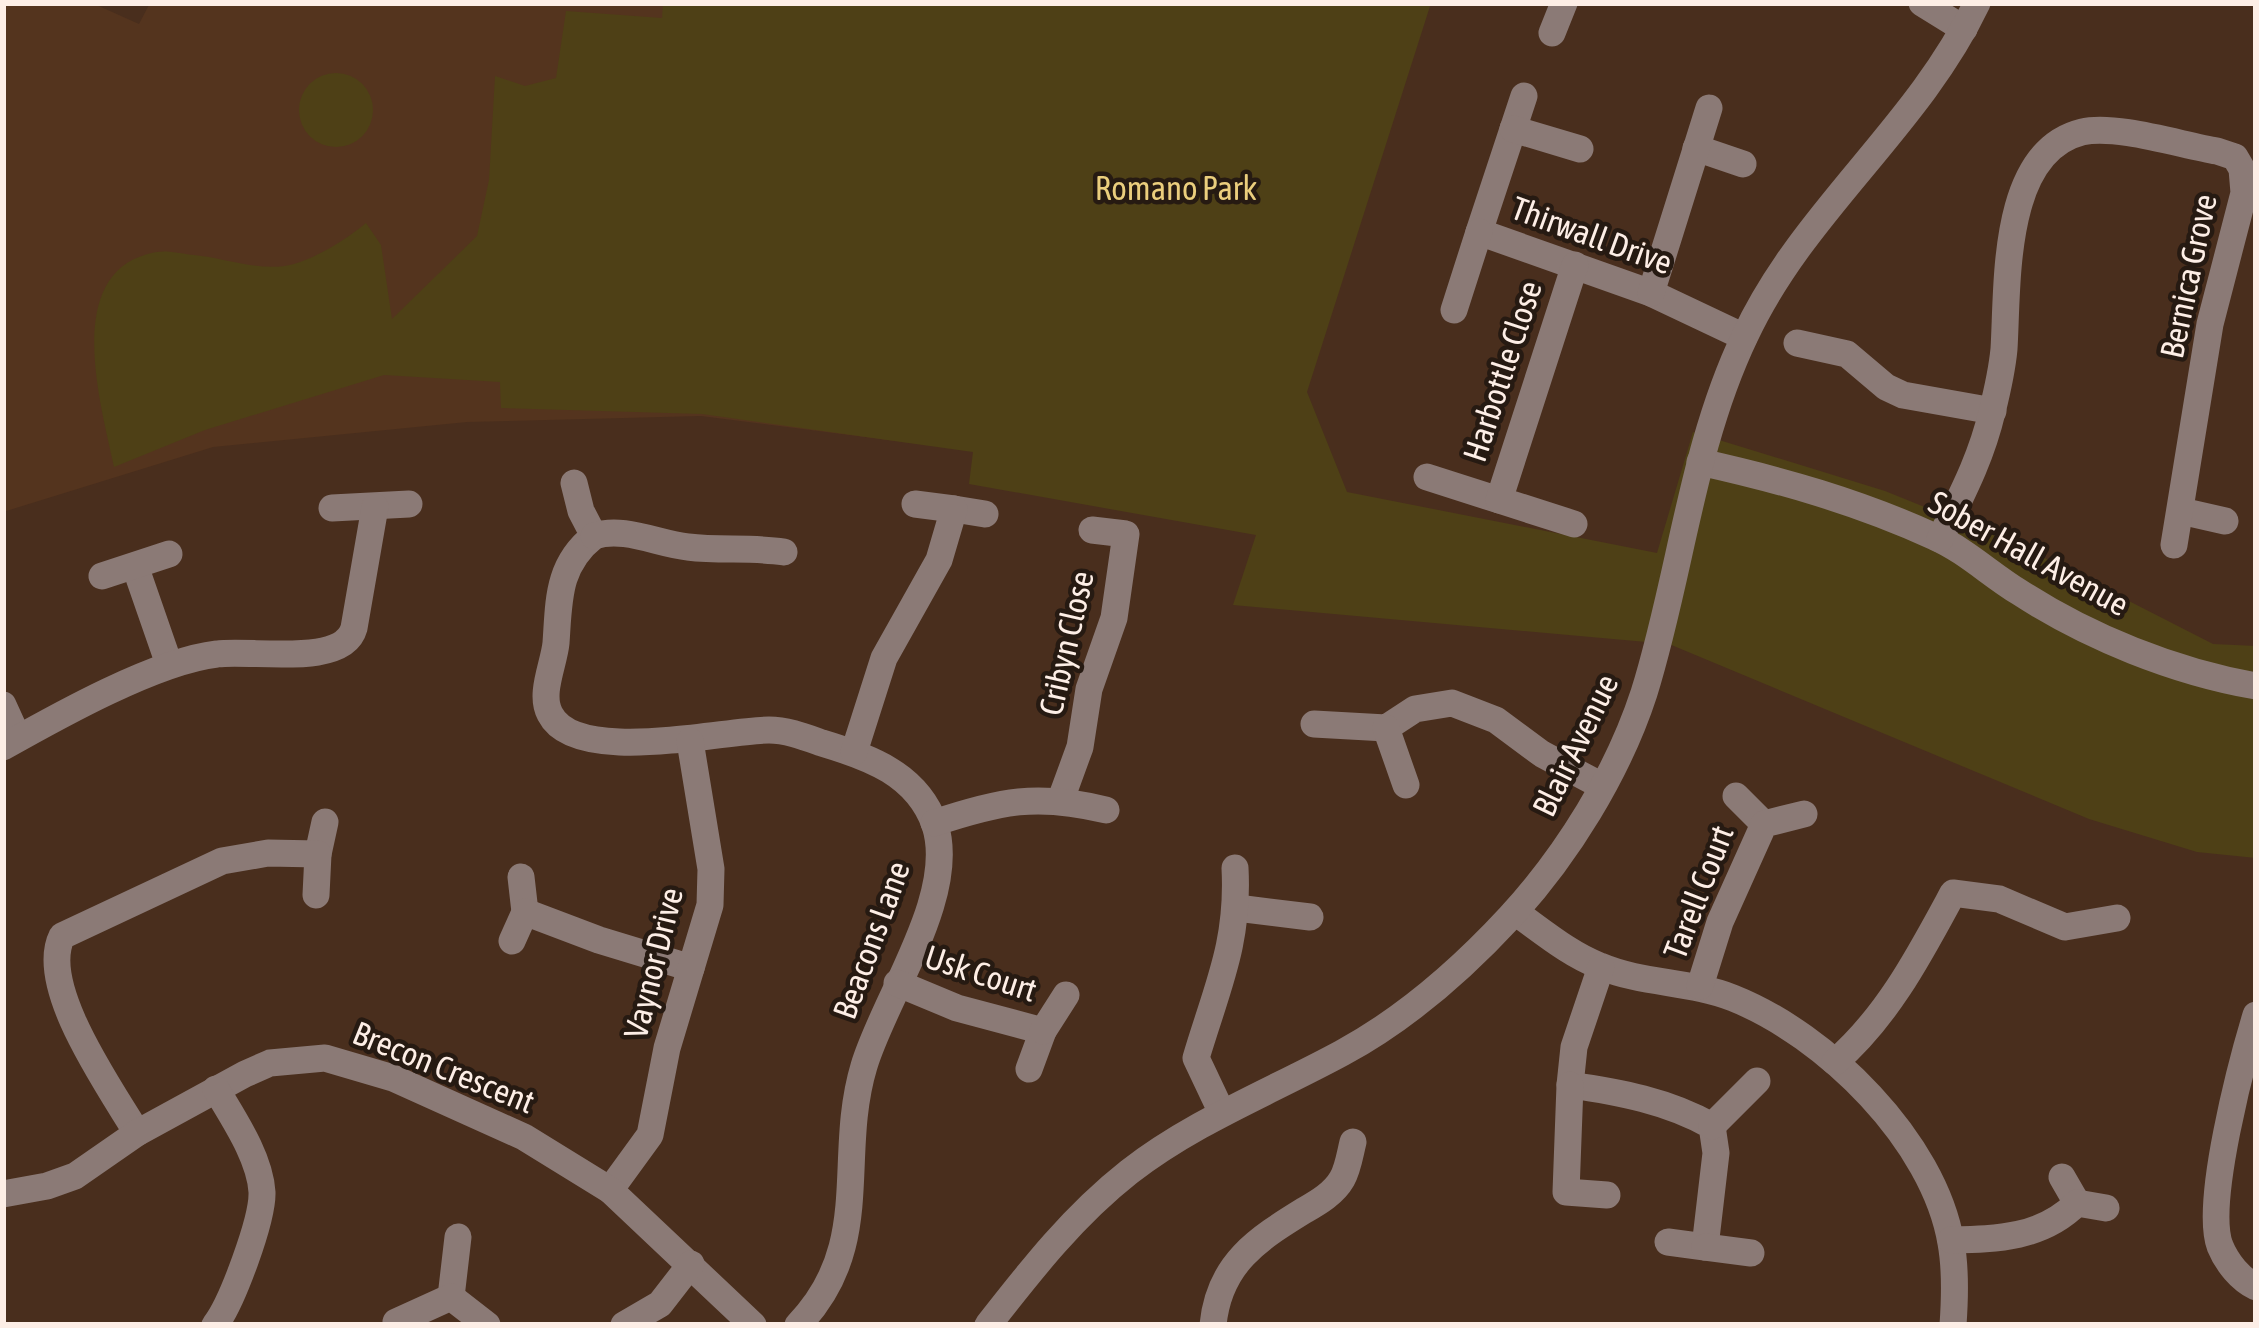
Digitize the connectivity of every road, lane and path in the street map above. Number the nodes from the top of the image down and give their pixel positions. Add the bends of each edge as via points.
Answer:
1 (1564, 3) edge
2 (1922, 3) edge
3 (1977, 3) edge
4 (1964, 29) junction
5 (1552, 34) dead end
6 (1524, 96) dead end
7 (1709, 108) dead end
8 (1513, 129) junction
9 (1696, 148) junction
10 (1580, 149) dead end
11 (1743, 164) dead end
12 (1479, 232) junction
13 (1575, 265) junction
14 (1651, 293) junction
15 (1454, 310) dead end
16 (1744, 337) junction
17 (1797, 343) dead end
18 (1993, 411) junction
19 (1700, 462) junction
20 (1427, 477) dead end
21 (574, 483) dead end
22 (1498, 500) junction
23 (409, 504) dead end
24 (915, 504) dead end
25 (375, 507) junction
26 (332, 508) dead end
27 (954, 509) junction
28 (2181, 512) junction
29 (985, 514) dead end
30 (2225, 521) dead end
31 (1574, 524) dead end
32 (1092, 530) dead end
33 (594, 536) junction
34 (1940, 539) junction
35 (2174, 545) dead end
36 (784, 552) dead end
37 (169, 554) dead end
38 (136, 566) junction
39 (102, 576) dead end
40 (169, 664) junction
41 (2256, 686) edge
42 (3, 705) edge
43 (1314, 724) dead end
44 (1386, 728) junction
45 (690, 741) junction
46 (10, 742) edge
47 (854, 752) junction
48 (1406, 785) dead end
49 (1601, 786) junction
50 (1736, 796) dead end
51 (1061, 799) junction
52 (1106, 810) dead end
53 (1804, 814) dead end
54 (325, 822) dead end
55 (934, 823) junction
56 (1764, 824) junction
57 (318, 854) junction
58 (1235, 868) dead end
59 (521, 877) dead end
60 (316, 895) dead end
61 (1237, 908) junction
62 (526, 912) junction
63 (1515, 912) junction
64 (1310, 917) dead end
65 (2117, 918) dead end
66 (512, 940) dead end
67 (1600, 967) junction
68 (691, 968) junction
69 (897, 983) junction
70 (1700, 986) junction
71 (1066, 995) dead end
72 (2256, 1015) edge
73 (1043, 1030) junction
74 (1835, 1063) junction
75 (1029, 1069) dead end
76 (1757, 1082) dead end
77 (1570, 1084) junction
78 (217, 1089) junction
79 (1222, 1113) junction
80 (1712, 1126) junction
81 (137, 1133) junction
82 (1353, 1142) dead end
83 (2062, 1177) dead end
84 (610, 1190) junction
85 (3, 1194) edge
86 (1606, 1195) dead end
87 (2077, 1203) junction
88 (2106, 1208) dead end
89 (458, 1237) dead end
90 (1951, 1240) junction
91 (1668, 1242) dead end
92 (1705, 1247) junction
93 (1751, 1253) dead end
94 (692, 1264) junction
95 (2256, 1287) edge
96 (451, 1297) junction
97 (396, 1322) edge
98 (215, 1325) edge
99 (487, 1325) edge
100 (624, 1325) edge
101 (753, 1325) edge
102 (798, 1325) edge
103 (988, 1325) edge
104 (1213, 1325) edge
105 (1953, 1325) edge

1 - 5 street
2 - 4 street
3 - 4 street, Blair Avenue
4 - 16 street, Blair Avenue via 1914,104 1790,255
6 - 8 street, Thirwall Drive
7 - 9 street
8 - 10 street
8 - 12 street, Thirwall Drive
9 - 11 street
9 - 14 street
12 - 13 street, Thirwall Drive
12 - 15 street
13 - 14 street, Thirwall Drive
13 - 22 street, Harbottle Close
14 - 16 street, Thirwall Drive
16 - 19 street, Blair Avenue
17 - 18 street via 1850,343 1886,387
18 - 28 street, Bernica Grove via 2017,207 2043,154 2104,128 2235,157 2244,193 2210,324
18 - 34 street, Bernica Grove via 1978,465
19 - 34 street, Sober Hall Avenue via 1822,491
19 - 49 street, Blair Avenue via 1642,697
20 - 22 street, Harbottle Close
21 - 33 street
22 - 31 street, Harbottle Close
23 - 25 street
24 - 27 street
25 - 26 street
25 - 40 street via 351,639 340,648 237,651
27 - 29 street
27 - 47 street via 939,560 884,658
28 - 30 street
28 - 35 street, Bernica Grove
32 - 51 street, Cribyn Close via 1126,534 1114,617
33 - 36 street
33 - 45 street, Beacons Lane via 559,586 548,711 570,733
34 - 41 street, Sober Hall Avenue via 2106,640
37 - 38 street
38 - 39 street
38 - 40 street
40 - 46 street
42 - 46 street
43 - 44 street
44 - 48 street
44 - 49 street via 1415,709 1452,704 1496,720
45 - 47 street, Beacons Lane via 770,730
45 - 68 street, Vaynor Drive via 711,868 710,905
47 - 55 street, Beacons Lane via 900,775
49 - 63 street, Blair Avenue
50 - 56 street, Tarell Court
51 - 52 street
51 - 55 street via 981,807
53 - 56 street, Tarell Court
54 - 57 street
55 - 69 street, Beacons Lane via 939,875
56 - 70 street, Tarell Court
57 - 60 street
57 - 81 street via 222,861 62,936 62,992
58 - 61 street
59 - 62 street
61 - 64 street
61 - 79 street via 1196,1058
62 - 66 street
62 - 68 street
63 - 67 street
63 - 79 street, Blair Avenue via 1435,990 1380,1029
65 - 74 street via 2065,927 1999,899 1953,893 1886,1006
67 - 70 street
67 - 77 street
68 - 84 street, Vaynor Drive via 650,1135
69 - 73 street, Usk Court
69 - 102 street, Beacons Lane via 856,1094 850,1225 830,1282
70 - 74 street via 1784,1022
71 - 73 street, Usk Court
72 - 95 street via 2236,1081 2218,1244 2241,1280
73 - 75 street, Usk Court
74 - 90 street via 1918,1157
76 - 80 street
77 - 80 street via 1644,1098
77 - 86 street via 1566,1192
78 - 81 street, Brecon Crescent
78 - 84 street, Brecon Crescent via 270,1064 325,1058 393,1078 524,1137
78 - 98 street via 262,1193 249,1249
79 - 103 street, Blair Avenue via 1086,1209
80 - 92 street
81 - 85 street, Brecon Crescent via 75,1176
82 - 104 street via 1342,1179 1326,1198 1252,1243 1231,1272
83 - 87 street
84 - 94 street, Brecon Crescent
87 - 88 street
87 - 90 street via 2032,1233
89 - 96 street
90 - 105 street
91 - 92 street
92 - 93 street
94 - 100 street via 660,1304
94 - 101 street, Brecon Crescent
96 - 97 street
96 - 99 street

